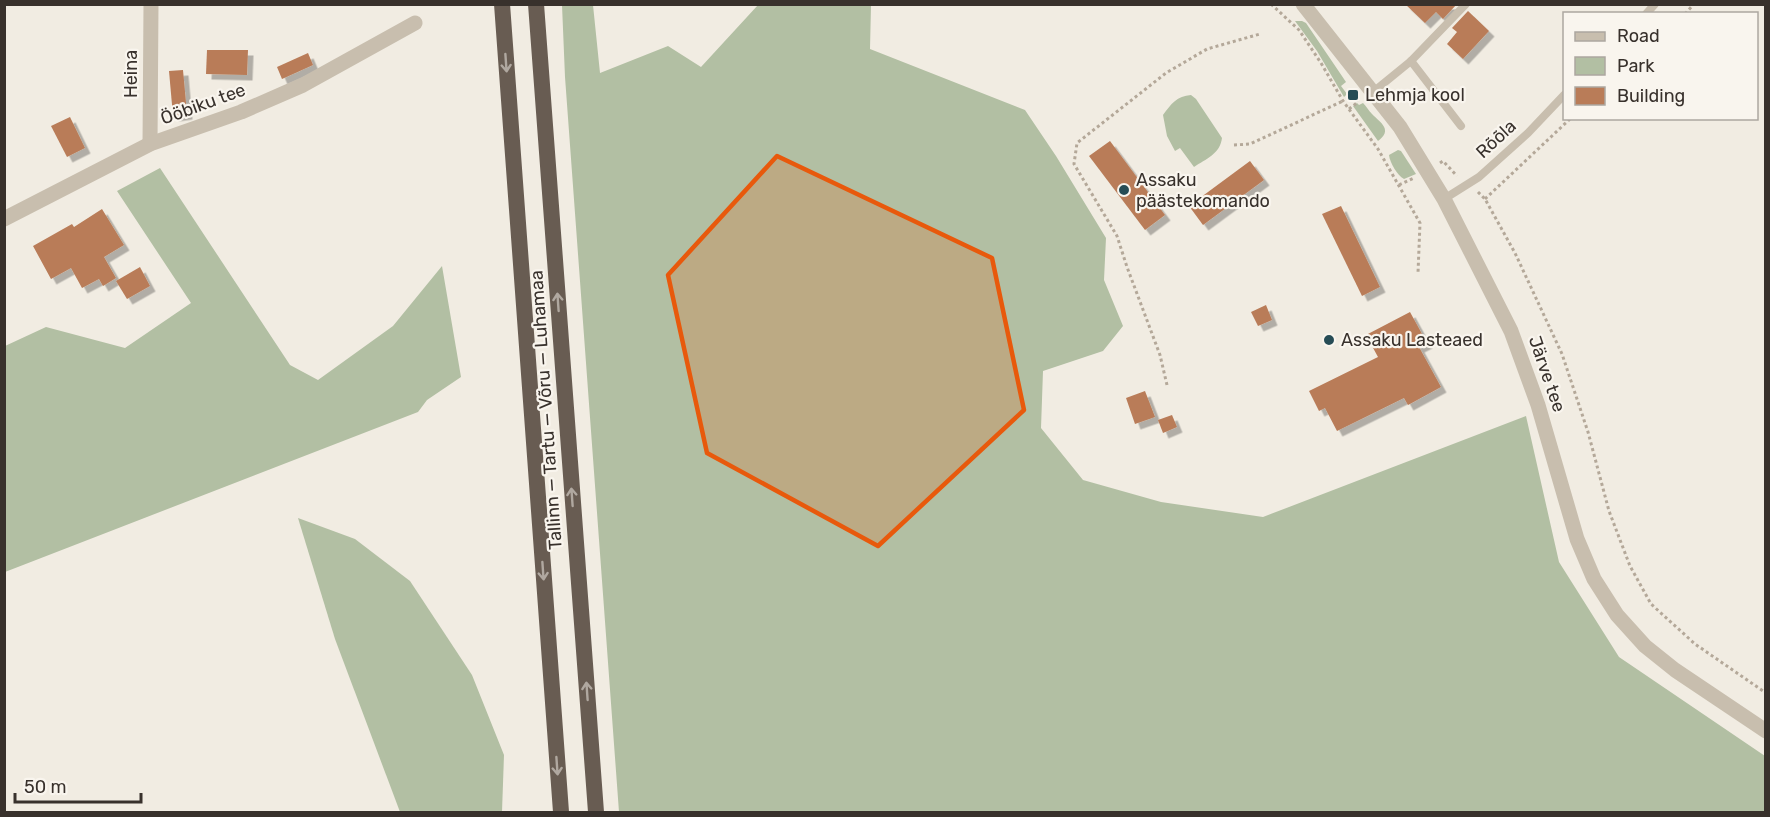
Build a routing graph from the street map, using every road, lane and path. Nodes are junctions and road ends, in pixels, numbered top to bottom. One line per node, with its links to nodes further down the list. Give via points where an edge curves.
1 (151, 4): 17 (street, Heina)
2 (502, 4): 30 (highway, Tallinn — Tartu — Võru — Luhamaa, one-way to 30)
3 (536, 4): 31 (highway, Tallinn — Tartu — Võru — Luhamaa, one-way to 3)
4 (1271, 4): 13 (path, via 1299,30)
5 (1303, 4): 10 (street, Järve tee)
6 (1466, 4): 9 (lane)
7 (415, 23): 17 (street, Ööbiku tee, via 303,85)
8 (1260, 34): 27 (path, via 1207,49 1166,74 1077,143 1074,164 1117,236)
9 (1411, 61): 10 (lane); 16 (lane)
10 (1373, 92): 23 (street, Järve tee, via 1404,133)
11 (1353, 95): 14 (path, via 1358,102)
12 (1563, 96): 22 (lane, Rõõla, via 1528,133)
13 (1343, 101): 14 (path); 18 (path, via 1250,144)
14 (1349, 109): 21 (path)
15 (1569, 120): 24 (path)
16 (1461, 126)
17 (150, 144): 25 (street, Ööbiku tee)
18 (1234, 145)
19 (1436, 165): 22 (path, via 1443,161)
20 (1417, 176): 21 (path)
21 (1399, 185): 26 (path, via 1421,225)
22 (1468, 185): 23 (lane, Rõõla); 24 (path)
23 (1444, 199): 29 (street, Järve tee, via 1511,331 1538,405 1577,539 1594,579 1617,615 1645,646)
24 (1485, 199): 28 (path, via 1562,354 1609,511 1630,566 1651,604 1695,644)
25 (4, 219)
26 (1418, 273)
27 (1167, 385)
28 (1766, 693)
29 (1766, 731)
30 (561, 813)
31 (596, 813)

